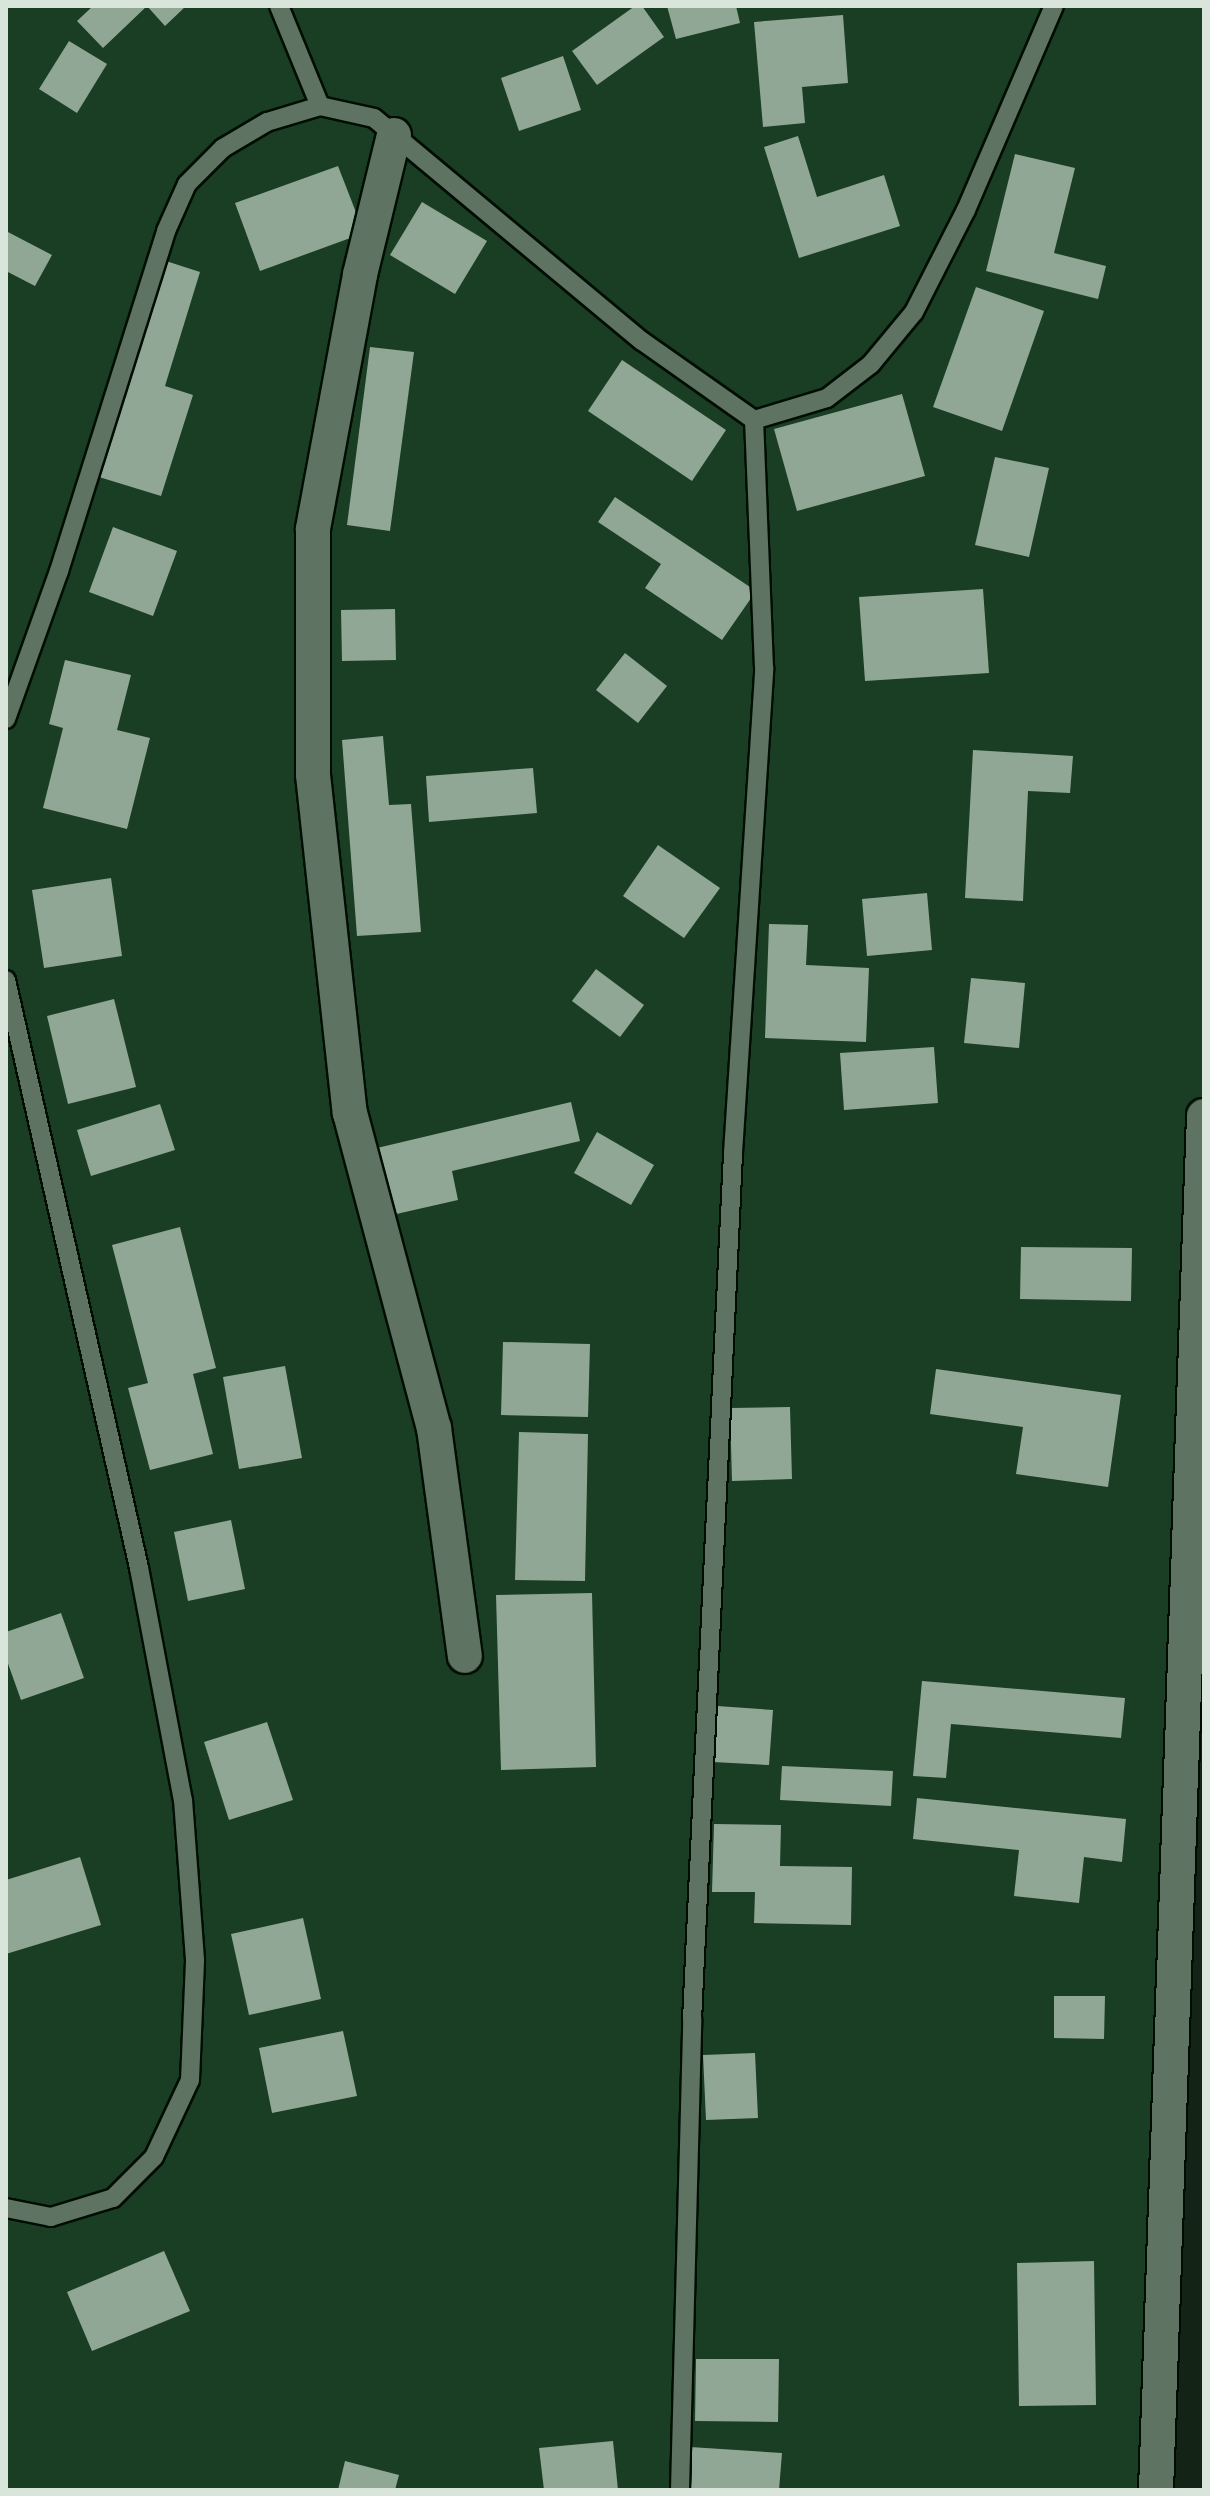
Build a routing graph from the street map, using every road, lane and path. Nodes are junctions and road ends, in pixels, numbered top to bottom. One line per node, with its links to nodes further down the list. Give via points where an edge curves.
1 (279, 6): 3 (lane)
2 (1054, 6): 5 (lane, via 966,210 914,312 871,364 827,398)
3 (320, 106): 4 (lane, via 374,118); 6 (lane, via 267,122 223,148 187,184 166,231 64,557)
4 (394, 135): 5 (lane, via 642,341); 9 (street, via 360,275 313,529 313,775 350,1113 434,1428)
5 (754, 420): 11 (lane, via 764,668 733,1153 692,2020)
6 (6, 719)
7 (6, 980): 10 (lane, via 148,1615 183,1800 195,1961 190,2080 154,2157 113,2198 51,2217)
8 (1204, 1116): 12 (street)
9 (465, 1656)
10 (6, 2208)
11 (680, 2490)
12 (1156, 2490)

